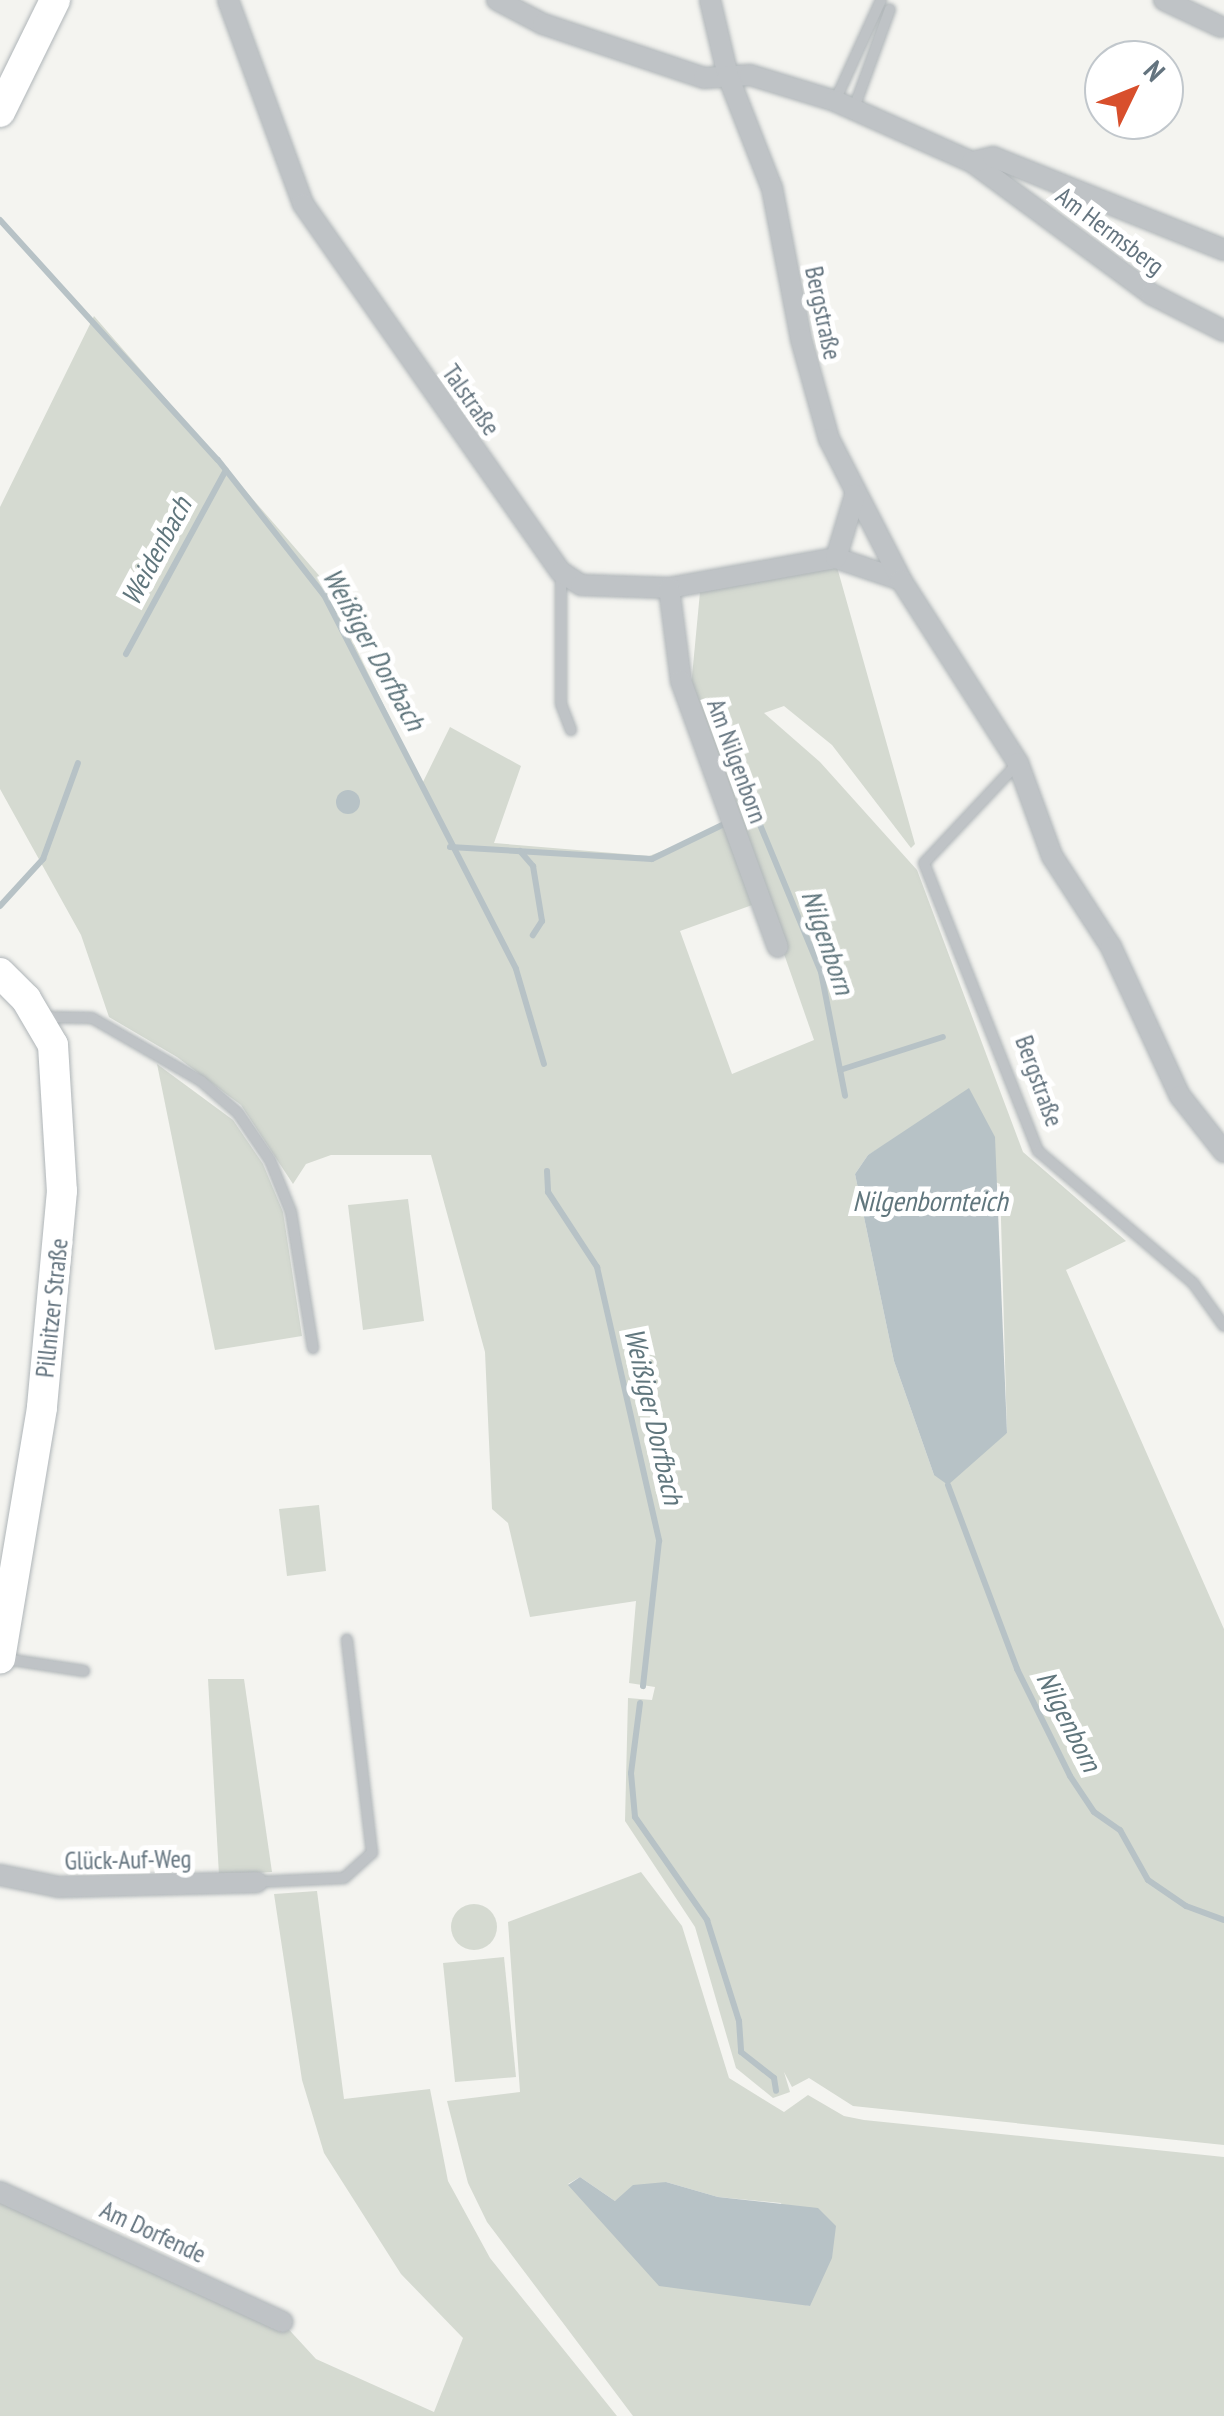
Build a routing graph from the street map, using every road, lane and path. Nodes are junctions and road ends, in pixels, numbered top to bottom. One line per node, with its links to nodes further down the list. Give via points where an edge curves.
1 (54, 0): 11 (street)
2 (228, 0): 17 (street, Talstraße, via 303,204)
3 (497, 0): 9 (street, via 543,24 686,72)
4 (710, 0): 9 (street, Bergstraße)
5 (881, 0): 10 (lane)
6 (1164, 0): 8 (street)
7 (890, 10): 10 (lane)
8 (1221, 27)
9 (728, 76): 10 (street, Am Hermsberg, via 750,75); 15 (street, Bergstraße, via 772,188 801,339 829,439)
10 (844, 105): 12 (street, Am Hermsberg)
11 (0, 112)
12 (972, 162): 13 (street, Am Hermsberg, via 993,157); 14 (street, Am Hermsberg, via 1151,294)
13 (1224, 250)
14 (1224, 331)
15 (855, 495): 16 (street); 18 (street, Bergstraße)
16 (836, 558): 18 (street); 19 (street)
17 (560, 572): 19 (street, via 581,585); 20 (lane, via 562,704)
18 (901, 580): 21 (street, Bergstraße)
19 (669, 588): 22 (street, Am Nilgenborn, via 681,681)
20 (571, 730)
21 (1018, 763): 25 (street, Bergstraße, via 1052,856 1110,947 1180,1096); 26 (lane, Bergstraße, via 924,864 1038,1151 1193,1283)
22 (778, 947)
23 (0, 973): 24 (street, Pillnitzer Straße)
24 (38, 1017): 27 (lane, via 92,1018 188,1072 238,1113 270,1160 291,1212); 29 (street, Pillnitzer Straße, via 56,1068 60,1256)
25 (1224, 1152)
26 (1224, 1326)
27 (313, 1348)
28 (347, 1639): 32 (lane, via 372,1853 344,1878)
29 (0, 1658): 30 (lane)
30 (84, 1670)
31 (0, 1875): 32 (street, Glück-Auf-Weg, via 59,1887)
32 (257, 1882)
33 (0, 2192): 34 (street, Am Dorfende)
34 (282, 2322)

